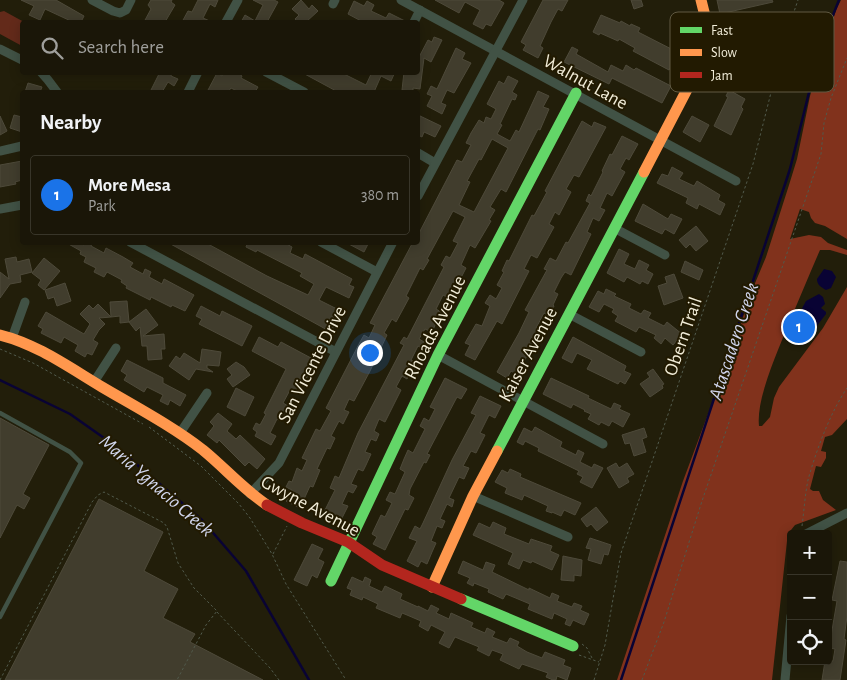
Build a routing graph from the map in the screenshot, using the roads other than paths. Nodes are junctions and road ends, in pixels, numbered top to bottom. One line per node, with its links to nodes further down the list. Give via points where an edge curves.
1 (92, 0): 2 (street, via 120,13 126,10)
2 (131, 0)
3 (238, 0): 7 (street)
4 (401, 0): 6 (street, Walnut Lane)
5 (523, 0): 10 (street)
6 (420, 10): 8 (street); 10 (street, Walnut Lane)
7 (227, 20)
8 (415, 20)
9 (0, 49): 11 (street)
10 (496, 50): 19 (street, Walnut Lane); 24 (street)
11 (20, 59)
12 (44, 75): 16 (street)
13 (196, 75): 17 (street)
14 (270, 75): 15 (street)
15 (287, 88)
16 (56, 90)
17 (189, 90)
18 (687, 92): 20 (street)
19 (576, 94): 20 (street, Walnut Lane); 42 (street, Rhoads Avenue)
20 (661, 140): 25 (street, Walnut Lane); 29 (street, Kaiser Avenue)
21 (20, 146): 22 (street)
22 (0, 151)
23 (420, 154): 24 (street)
24 (435, 162): 26 (street)
25 (736, 181)
26 (420, 192)
27 (20, 204): 28 (street)
28 (0, 209)
29 (614, 228): 33 (street); 36 (street, Kaiser Avenue)
30 (136, 245): 40 (street)
31 (327, 245): 34 (street)
32 (391, 245): 34 (street, San Vicente Drive)
33 (665, 255)
34 (377, 272): 40 (street, San Vicente Drive)
35 (25, 302): 38 (street)
36 (569, 314): 41 (street); 45 (street, Kaiser Avenue)
37 (0, 335): 38 (street, Gwyne Avenue)
38 (12, 338): 43 (street, Gwyne Avenue)
39 (116, 348): 43 (street)
40 (336, 352): 49 (street, San Vicente Drive, via 279,463)
41 (640, 352)
42 (438, 355): 45 (street); 54 (street, Rhoads Avenue)
43 (94, 382): 47 (street, Gwyne Avenue)
44 (208, 393): 47 (street)
45 (522, 401): 48 (street); 50 (street, Kaiser Avenue)
46 (0, 413): 57 (lane, via 70,452 81,463)
47 (180, 433): 49 (street, Gwyne Avenue)
48 (603, 444)
49 (250, 494): 54 (street, Gwyne Avenue, via 291,518)
50 (473, 496): 53 (street); 56 (street, Kaiser Avenue)
51 (847, 513): 52 (street)
52 (804, 530)
53 (568, 537)
54 (348, 542): 55 (street, Rhoads Avenue); 56 (street, Gwyne Avenue, via 382,565)
55 (331, 581)
56 (432, 587): 59 (street, Gwyne Avenue)
57 (0, 617)
58 (791, 620): 60 (street)
59 (572, 646)
60 (785, 680)

